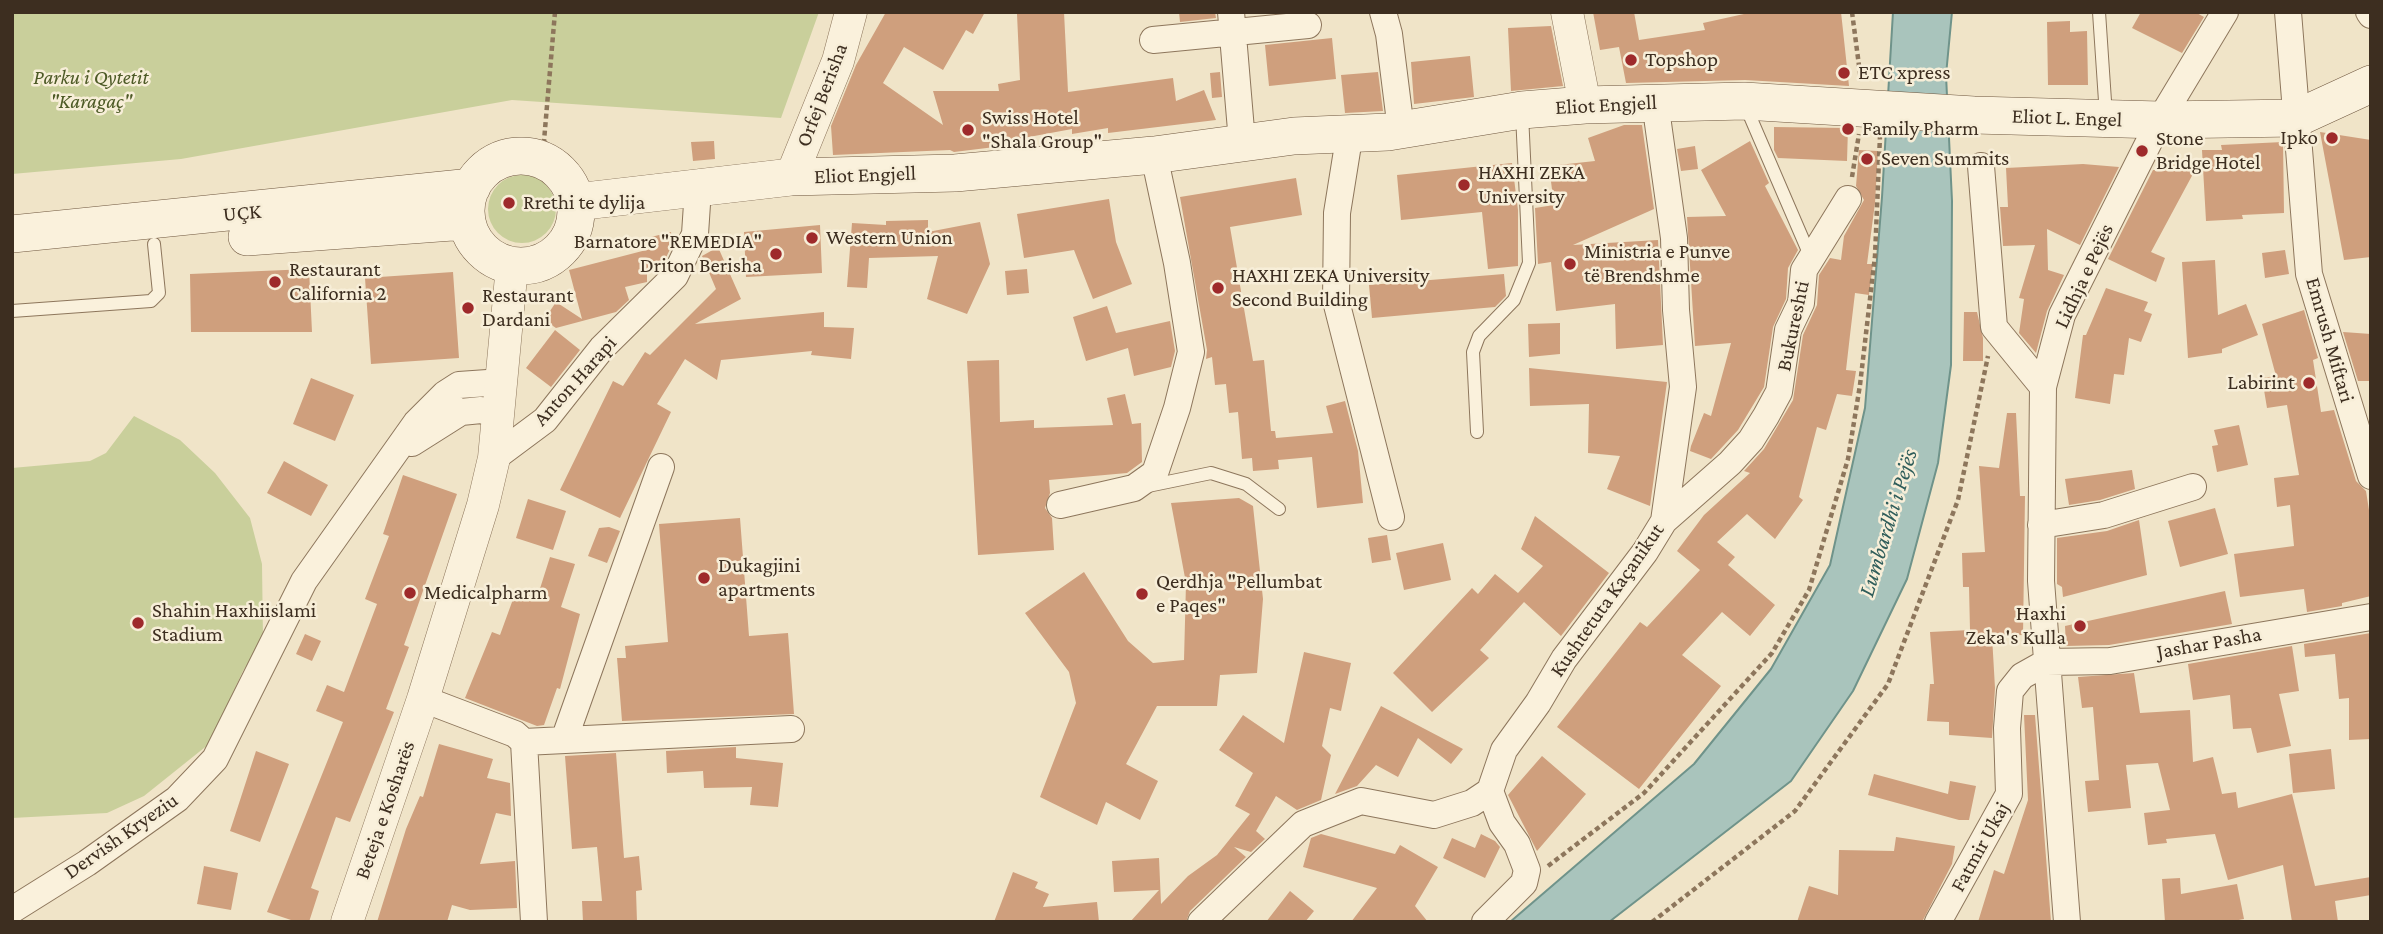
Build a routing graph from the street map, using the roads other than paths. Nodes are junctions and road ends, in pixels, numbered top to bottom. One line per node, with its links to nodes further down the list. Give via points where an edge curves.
1 (851, 12): 24 (street, Orfej Berisha, via 838,61)
2 (1383, 12): 19 (street)
3 (1567, 12): 13 (street)
4 (2099, 12): 17 (lane)
5 (2225, 12): 18 (street, Lidhja e Pejës)
6 (2288, 12): 16 (street, Emrush Miftari)
7 (1233, 22): 8 (street); 9 (street); 21 (street)
8 (1308, 25)
9 (1153, 40)
10 (2371, 84): 16 (main road, Eliot L. Engel)
11 (1744, 101): 12 (main road, Eliot Engjell); 14 (main road, Eliot Engjell); 32 (lane, Bukureshti)
12 (1655, 102): 13 (main road, Eliot Engjell); 48 (street, Kushtetuta Kaçanikut, via 1674,238 1683,387)
13 (1585, 105): 15 (main road, Eliot Engjell)
14 (1874, 109): 17 (main road, Eliot L. Engel)
15 (1522, 110): 19 (main road, Eliot Engjell); 38 (lane, via 1529,263 1514,300 1479,336 1474,352)
16 (2297, 118): 18 (main road, Eliot L. Engel); 42 (street, Emrush Miftari, via 2309,274)
17 (2106, 119): 18 (main road, Eliot L. Engel)
18 (2160, 120): 36 (street, Lidhja e Pejës, via 2062,315)
19 (1401, 130): 20 (main road, Eliot Engjell)
20 (1350, 131): 21 (main road, Eliot Engjell); 47 (street, via 1337,213 1336,301)
21 (1242, 142): 22 (main road, Eliot Engjell)
22 (1154, 155): 24 (main road, Eliot Engjell, via 955,173); 44 (street, via 1191,352 1155,474)
23 (1981, 166): 36 (street, via 1994,327)
24 (791, 177): 25 (main road, Eliot Engjell)
25 (698, 189): 27 (main road, Eliot Engjell); 39 (street, Anton Harapi, via 695,234 675,276 602,348 545,420)
26 (1848, 199): 32 (street)
27 (576, 202): 28 (main road, via 560,171 527,155 491,164); 33 (main road, via 571,236 561,250 546,261)
28 (469, 204): 29 (main road, UÇK); 30 (main road, UÇK); 33 (main road, via 480,248 494,260)
29 (12, 234)
30 (154, 244): 31 (main road, UÇK); 34 (lane, via 159,293 152,301)
31 (12, 257)
32 (1811, 258): 48 (street, Bukureshti, via 1804,270 1801,303 1788,330 1785,365 1773,404 1751,440)
33 (512, 266): 35 (street)
34 (12, 311)
35 (502, 382): 37 (street); 40 (street, Dervish Kryeziu, via 459,385 445,394)
36 (2043, 387): 49 (street, Lidhja e Pejës, via 2047,443)
37 (498, 415): 39 (street); 40 (street, Dervish Kryeziu, via 481,410 461,412)
38 (1478, 432)
39 (494, 458): 52 (street, via 470,554)
40 (388, 461): 57 (street, Dervish Kryeziu, via 304,581 215,759 177,799)
41 (661, 467): 54 (street)
42 (2370, 471)
43 (2193, 487): 49 (street, via 2104,515)
44 (1134, 488): 45 (street); 46 (lane, via 1211,473 1246,484)
45 (1059, 505)
46 (1279, 509)
47 (1391, 517)
48 (1664, 521): 56 (street, Kushtetuta Kaçanikut, via 1504,750)
49 (2041, 525): 51 (street, Lidhja e Pejës)
50 (2371, 617): 51 (street, Jashar Pasha, via 2110,661)
51 (2047, 662): 62 (street, Fatmir Ukaj, via 2022,676 2010,691 2009,794); 63 (street, Lidhja e Pejës)
52 (423, 699): 55 (street); 58 (street, Beteja e Kosharës)
53 (791, 729): 54 (street)
54 (564, 740): 55 (street)
55 (524, 741): 59 (street)
56 (1490, 791): 60 (street, via 1472,803 1434,815 1361,801 1303,824); 61 (street, via 1527,870 1524,883)
57 (12, 910)
58 (347, 922)
59 (534, 922)
60 (1201, 922)
61 (1485, 922)
62 (1938, 922)
63 (2067, 922)

